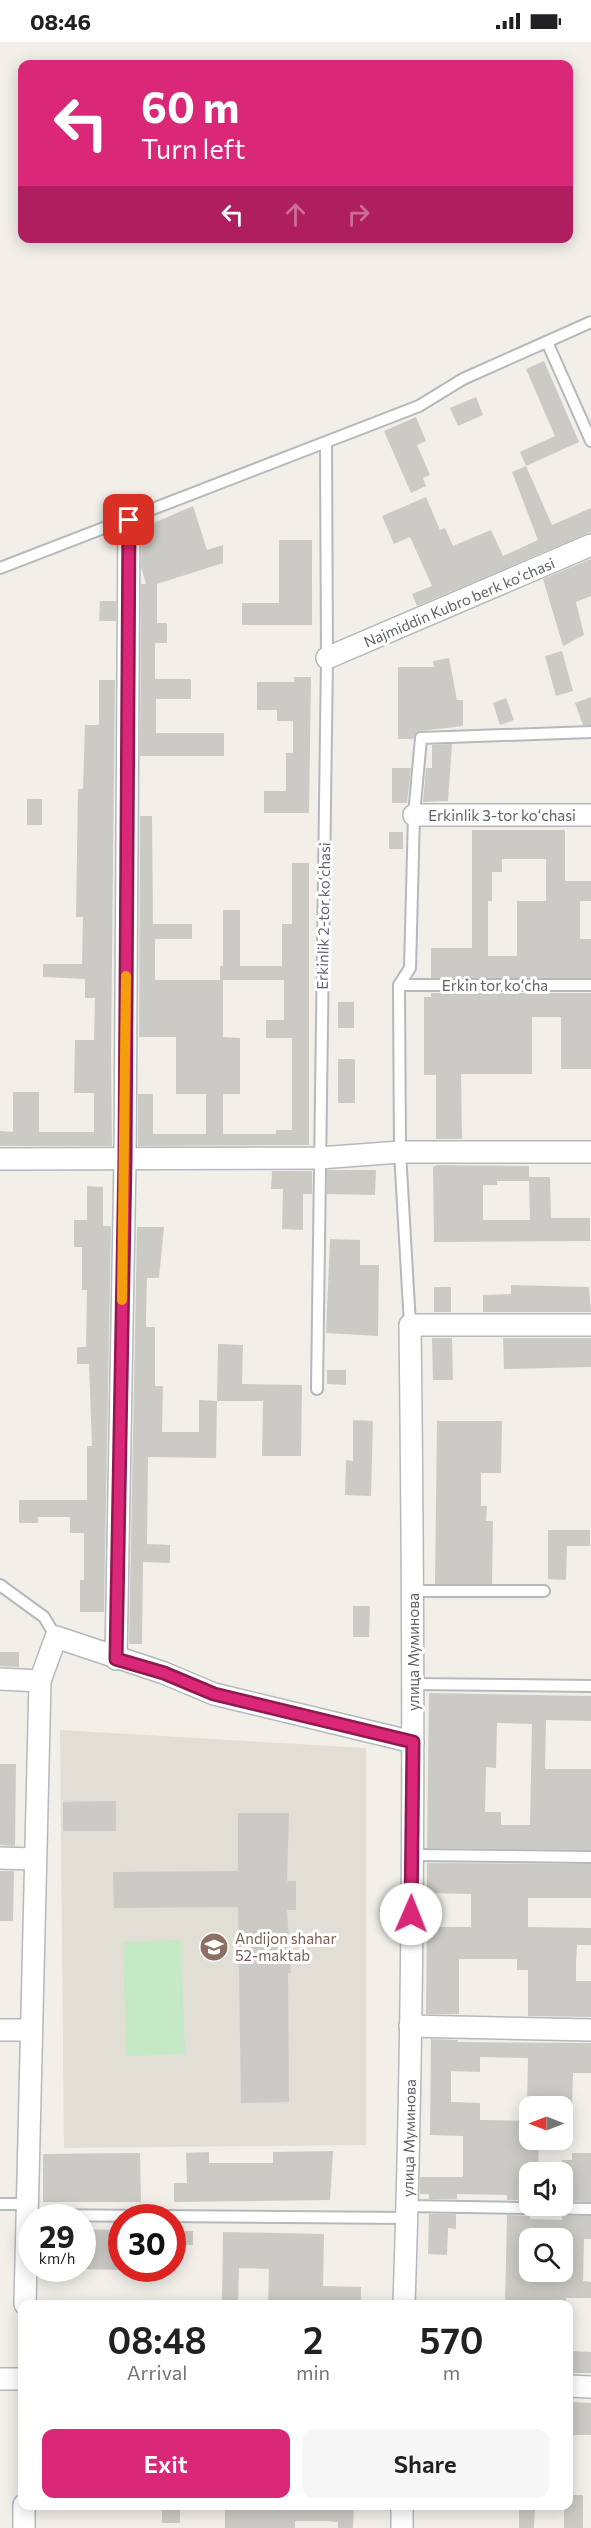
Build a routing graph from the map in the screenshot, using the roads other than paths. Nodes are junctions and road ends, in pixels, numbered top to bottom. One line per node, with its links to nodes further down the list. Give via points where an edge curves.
1 (591, 322): 2 (lane)
2 (547, 342): 3 (lane); 4 (lane, via 463,379 419,406)
3 (591, 441)
4 (326, 443): 5 (lane); 8 (lane, Erkinlik 2-tor koʻchasi)
5 (129, 520): 7 (lane); 17 (street)
6 (591, 545): 8 (street, Najmiddin Kubro berk koʻchasi)
7 (0, 567)
8 (327, 657): 16 (lane, Erkinlik 2-tor koʻchasi)
9 (591, 732): 10 (lane, via 421,738)
10 (414, 815): 11 (street, Erkinlik 3-tor koʻchasi); 12 (lane, via 411,968)
11 (591, 815)
12 (399, 985): 13 (lane, Erkin tor koʻcha); 14 (lane)
13 (591, 985)
14 (400, 1152): 15 (street); 16 (street); 19 (lane)
15 (591, 1152)
16 (319, 1158): 17 (street); 21 (lane, Erkinlik 2-tor koʻchasi)
17 (125, 1159): 18 (street); 26 (street)
18 (0, 1160)
19 (411, 1325): 20 (street); 23 (street, улица Муминова)
20 (591, 1325)
21 (317, 1389)
22 (0, 1585): 25 (lane, via 44,1617)
23 (414, 1591): 24 (lane); 29 (street, улица Муминова)
24 (543, 1591)
25 (56, 1637): 26 (street); 28 (street)
26 (116, 1659): 31 (street, via 214,1694)
27 (0, 1679): 28 (street)
28 (40, 1681): 35 (street)
29 (413, 1684): 30 (lane); 31 (street, улица Муминова)
30 (591, 1686)
31 (413, 1742): 32 (street, улица Муминова)
32 (412, 1855): 33 (lane); 36 (street, улица Муминова)
33 (591, 1857)
34 (0, 1858): 35 (street)
35 (35, 1859): 38 (street)
36 (411, 2026): 39 (street); 45 (street, улица Муминова)
37 (0, 2030): 38 (street)
38 (32, 2030): 41 (street)
39 (591, 2030)
40 (0, 2204): 42 (lane)
41 (27, 2204)
42 (18, 2207)
43 (591, 2209): 45 (lane)
44 (96, 2210): 45 (lane)
45 (407, 2212): 48 (street, улица Муминова)
46 (25, 2282): 47 (street)
47 (25, 2300)
48 (404, 2300)
49 (0, 2379): 50 (street)
50 (18, 2379)
51 (573, 2386): 52 (street)
52 (591, 2387)
53 (24, 2510): 55 (street)
54 (402, 2510): 56 (street)
55 (24, 2528)
56 (402, 2528)

